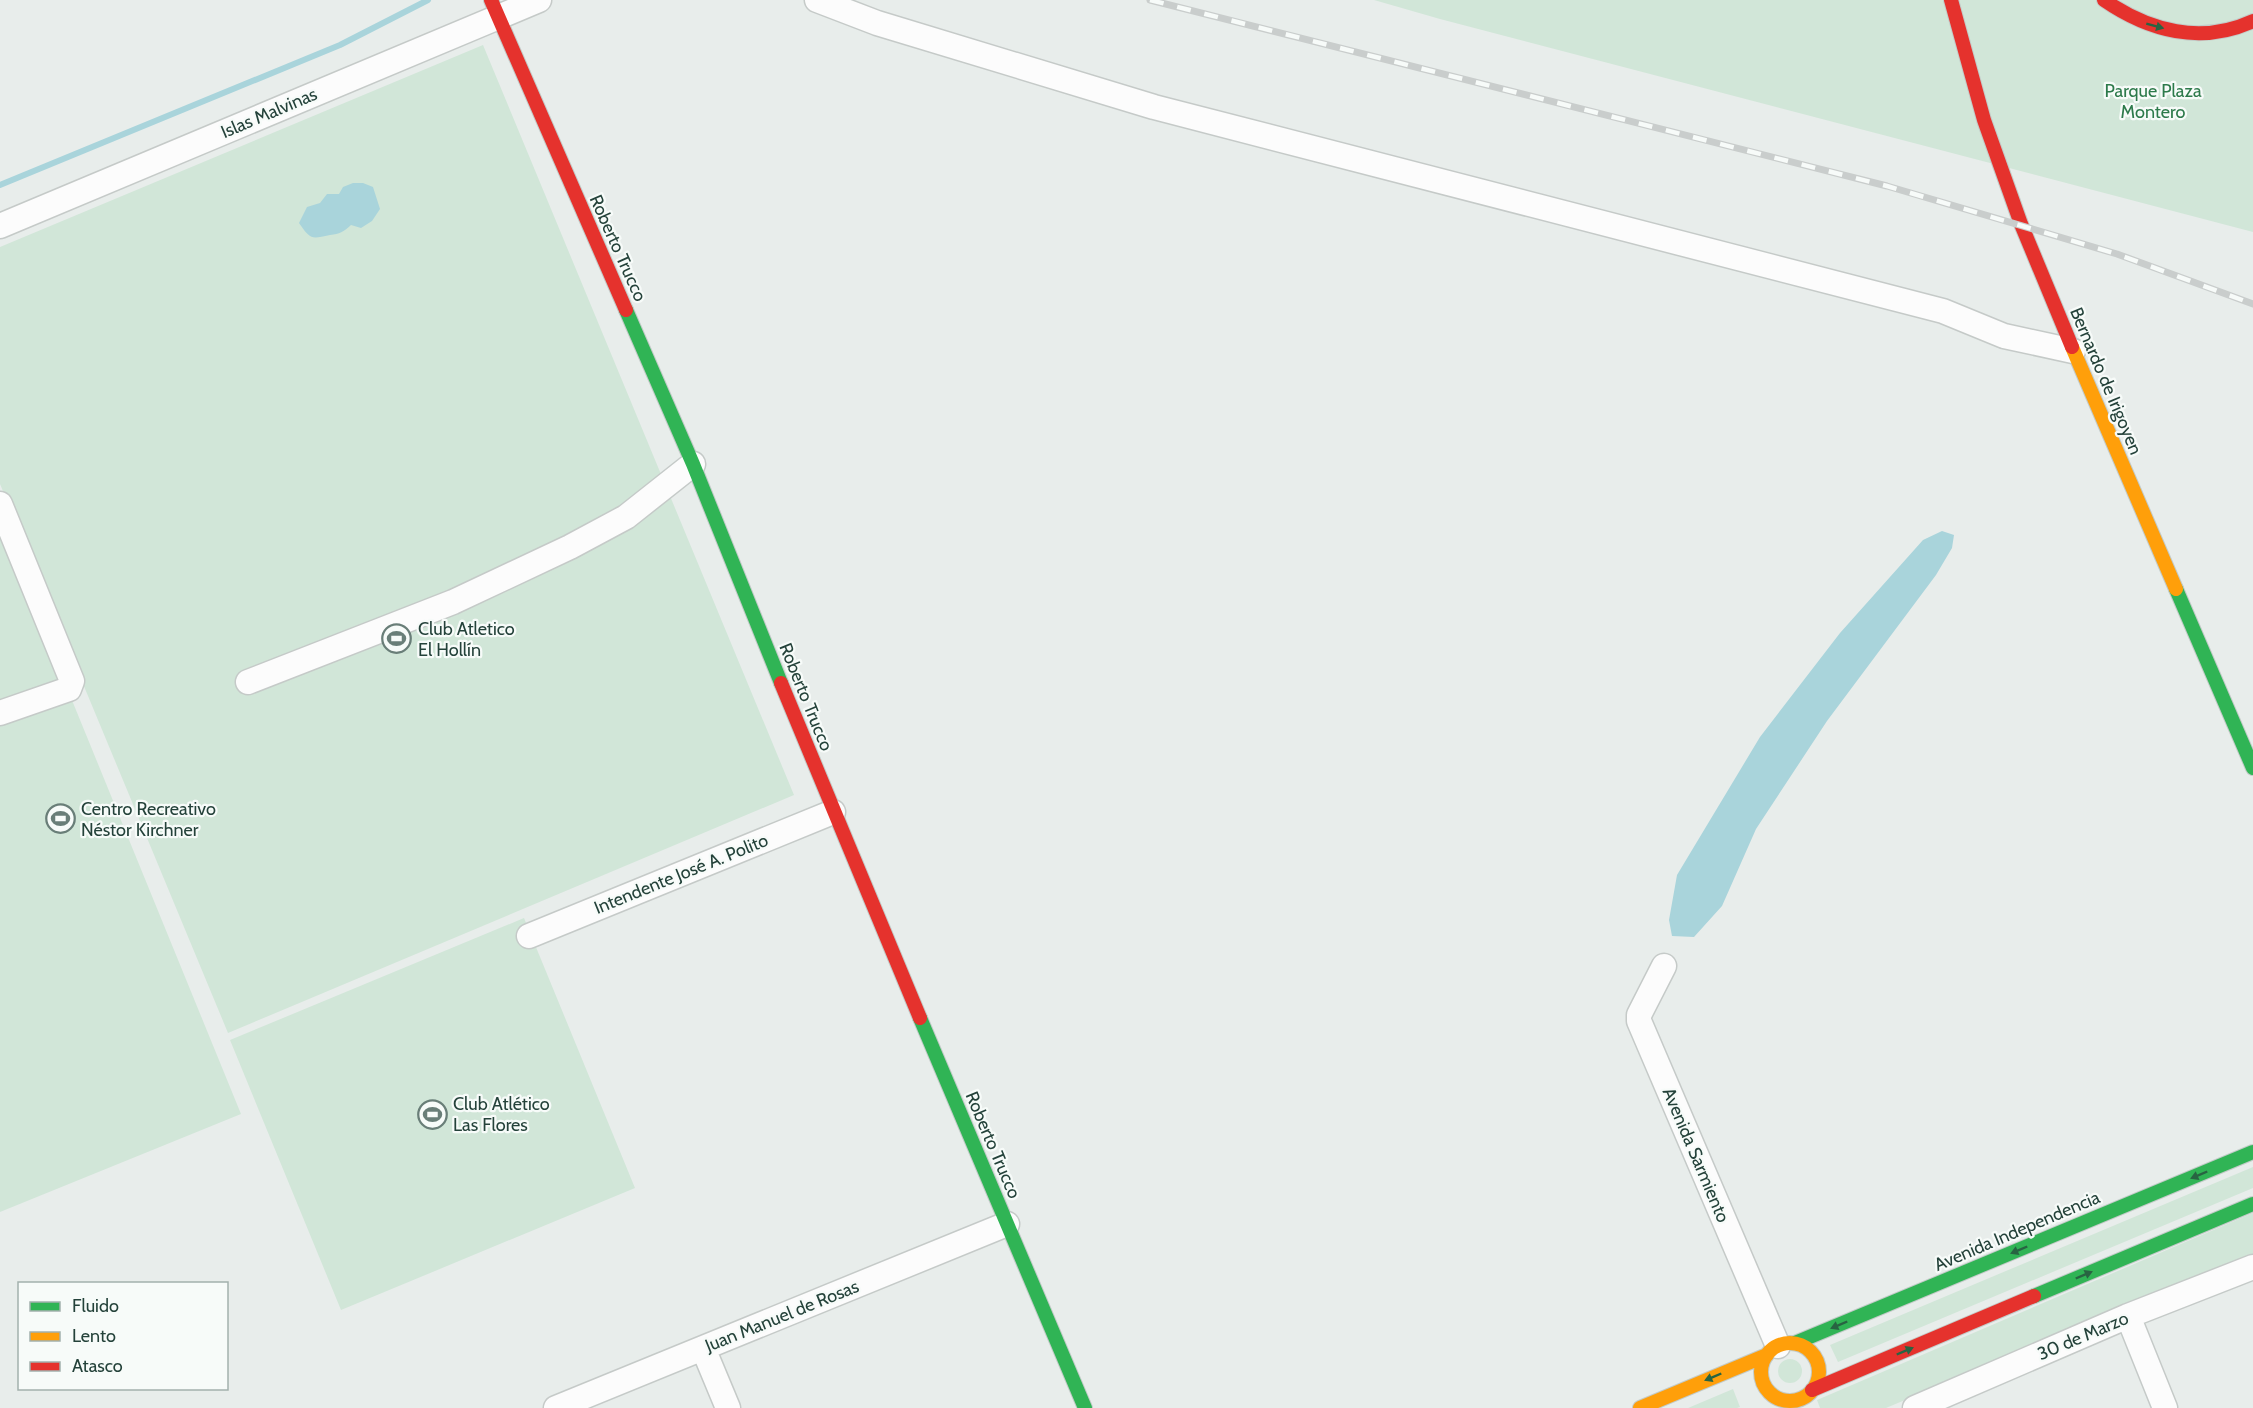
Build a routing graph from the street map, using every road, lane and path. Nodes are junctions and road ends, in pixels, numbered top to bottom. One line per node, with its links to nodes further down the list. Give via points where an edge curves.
1 (539, 0): 5 (street, Islas Malvinas)
2 (817, 0): 8 (street, via 877,23 1154,107 1943,311 2004,336)
3 (1951, 0): 8 (main road, Bernardo de Irigoyen, via 1987,130)
4 (2103, 0): 6 (main road, one-way to 6, via 2142,22 2176,32 2204,34)
5 (494, 8): 7 (street, Islas Malvinas); 9 (main road, Roberto Trucco)
6 (2253, 21)
7 (0, 226)
8 (2073, 351): 13 (main road, Bernardo de Irigoyen)
9 (693, 464): 11 (street, via 626,517 570,547 453,602); 14 (main road, Roberto Trucco)
10 (0, 504): 12 (street, via 72,681 69,689)
11 (248, 682)
12 (0, 713)
13 (2253, 768)
14 (833, 812): 15 (street, Intendente José A. Polito); 19 (main road, Roberto Trucco)
15 (529, 936)
16 (1664, 966): 23 (street, Avenida Sarmiento, via 1639,1021)
17 (2253, 1152): 23 (main road, Avenida Independencia, one-way to 23)
18 (2253, 1204): 24 (main road, one-way to 18)
19 (1007, 1224): 22 (street, Juan Manuel de Rosas); 27 (main road, Roberto Trucco)
20 (2253, 1268): 21 (street, 30 de Marzo)
21 (2128, 1316): 30 (street, 30 de Marzo); 31 (street)
22 (703, 1348): 25 (street, Juan Manuel de Rosas); 26 (street)
23 (1780, 1348): 24 (main road, via 1761,1370 1765,1386 1778,1398); 24 (main road, via 1811,1352 1818,1365 1817,1382); 28 (main road, Avenida Independencia, one-way to 28)
24 (1801, 1399): 29 (main road)
25 (556, 1408)
26 (728, 1408)
27 (1084, 1408)
28 (1640, 1408)
29 (1770, 1408)
30 (1915, 1408)
31 (2165, 1408)

